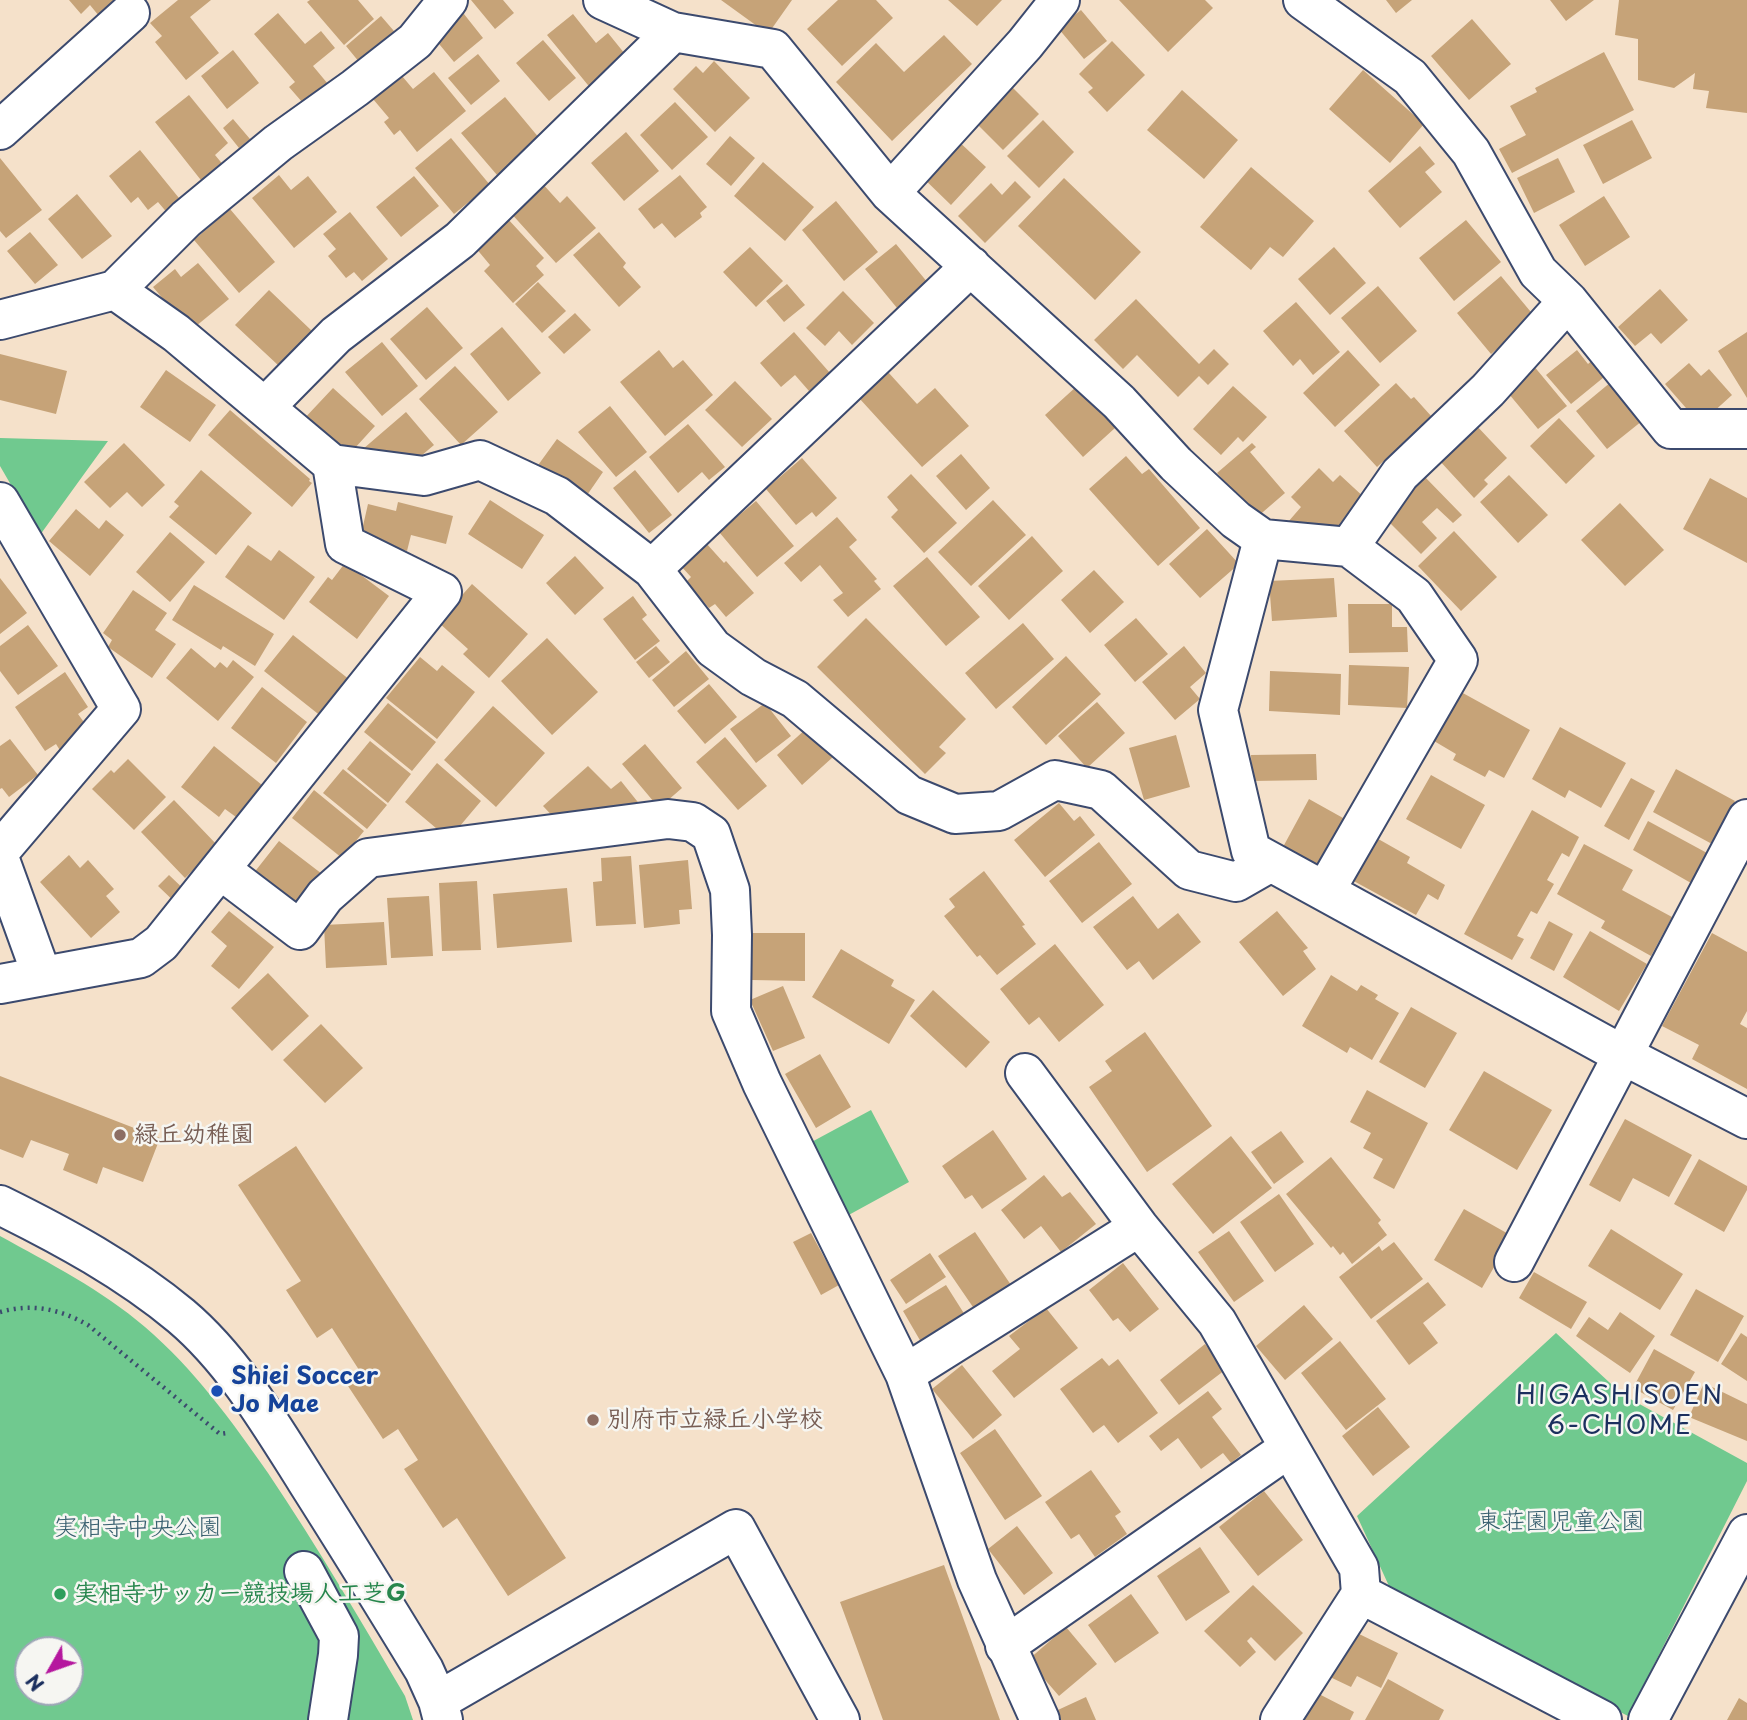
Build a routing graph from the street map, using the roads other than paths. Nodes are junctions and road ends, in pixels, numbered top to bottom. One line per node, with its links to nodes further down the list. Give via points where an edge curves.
1 (448, 0): 10 (street, via 415,41 278,143 186,219)
2 (603, 0): 6 (street)
3 (1060, 0): 8 (street)
4 (1303, 0): 11 (street, via 1410,77 1471,152 1538,272)
5 (130, 13): 7 (street)
6 (673, 32): 8 (street, via 773,50); 13 (street, via 460,240 337,335)
7 (0, 130)
8 (890, 192): 9 (street)
9 (971, 266): 17 (street, via 1119,402 1236,520); 19 (street)
10 (115, 290): 12 (street); 13 (street, via 176,333)
11 (1568, 301): 14 (street, via 1671,429); 18 (street, via 1488,390 1400,474)
12 (0, 320)
13 (265, 407): 15 (street)
14 (1747, 429)
15 (332, 464): 19 (street, via 424,476 480,460 557,496); 24 (street, via 345,544 442,592)
16 (0, 502): 21 (street, via 121,709)
17 (1263, 538): 18 (street); 23 (street, via 1218,710 1251,851)
18 (1349, 547): 25 (street, via 1414,596 1458,660)
19 (652, 569): 23 (street, via 713,648 753,677 795,699 908,795 955,814 999,811 1055,780 1101,790 1189,870 1236,882)
20 (1747, 819): 28 (street)
21 (0, 852)
22 (0, 860): 26 (street)
23 (1272, 862): 25 (street)
24 (221, 870): 26 (street, via 161,943 141,958); 34 (street, via 300,930 325,896 368,858 668,819 693,822 711,834 730,890 731,1011)
25 (1325, 891): 28 (street)
26 (42, 976): 27 (street)
27 (0, 984)
28 (1623, 1055): 30 (street); 33 (street)
29 (1025, 1073): 32 (street)
30 (1747, 1119)
31 (0, 1205): 40 (street, via 130,1277 182,1317 225,1362 350,1550 424,1670)
32 (1139, 1227): 34 (street); 35 (street, via 1217,1322)
33 (1514, 1262)
34 (905, 1374): 39 (street, via 977,1580)
35 (1289, 1448): 38 (street, via 1359,1568); 39 (street)
36 (1747, 1534): 46 (street)
37 (304, 1571): 41 (street, via 339,1636)
38 (1361, 1594): 44 (street); 45 (street)
39 (1005, 1646): 43 (street)
40 (441, 1711): 42 (street, via 736,1529)
41 (328, 1720)
42 (840, 1720)
43 (1040, 1720)
44 (1280, 1720)
45 (1602, 1720)
46 (1648, 1720)

